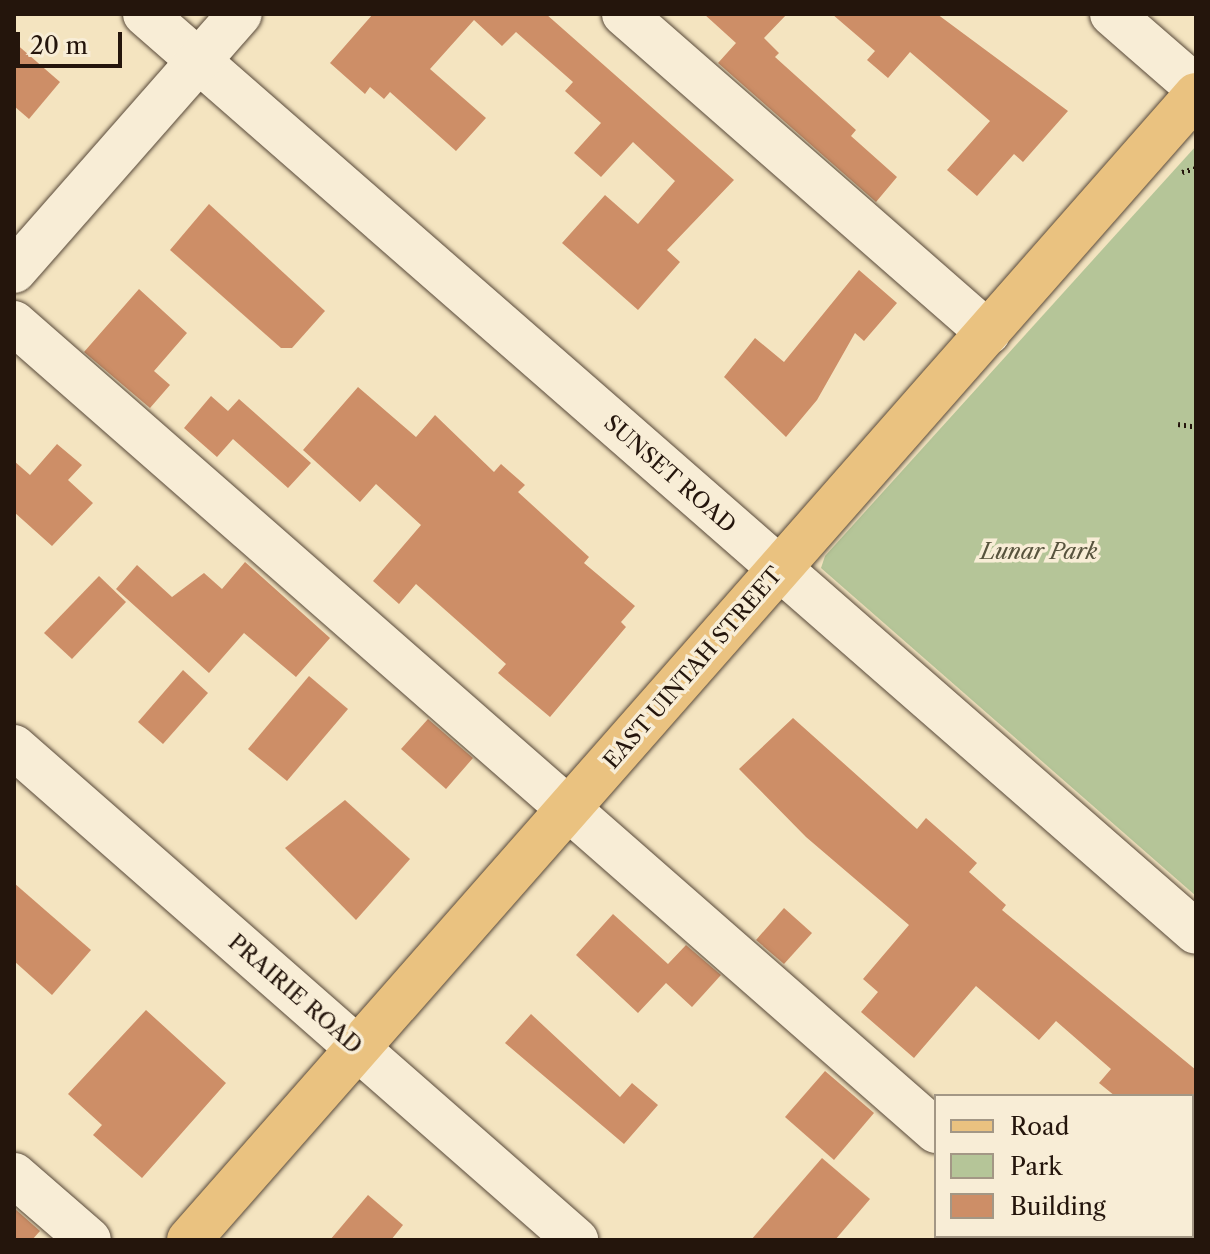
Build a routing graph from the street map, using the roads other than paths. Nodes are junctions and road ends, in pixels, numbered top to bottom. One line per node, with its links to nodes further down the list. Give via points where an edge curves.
1 (145, 14): 5 (street, SUNSET ROAD)
2 (240, 14): 5 (street)
3 (624, 14): 10 (street)
4 (1112, 14): 6 (street)
5 (199, 62): 8 (street); 11 (street, SUNSET ROAD)
6 (1196, 87)
7 (1196, 95): 10 (main road, EAST UINTAH STREET)
8 (14, 271)
9 (14, 323): 13 (street)
10 (988, 333): 11 (main road, EAST UINTAH STREET)
11 (780, 570): 13 (main road, EAST UINTAH STREET); 14 (street, SUNSET ROAD)
12 (14, 747): 15 (street, PRAIRIE ROAD)
13 (569, 809): 15 (main road, EAST UINTAH STREET); 16 (street)
14 (1196, 932)
15 (357, 1048): 19 (main road, EAST UINTAH STREET); 20 (street, PRAIRIE ROAD)
16 (934, 1129)
17 (14, 1175): 18 (street)
18 (89, 1240)
19 (189, 1240)
20 (576, 1240)

